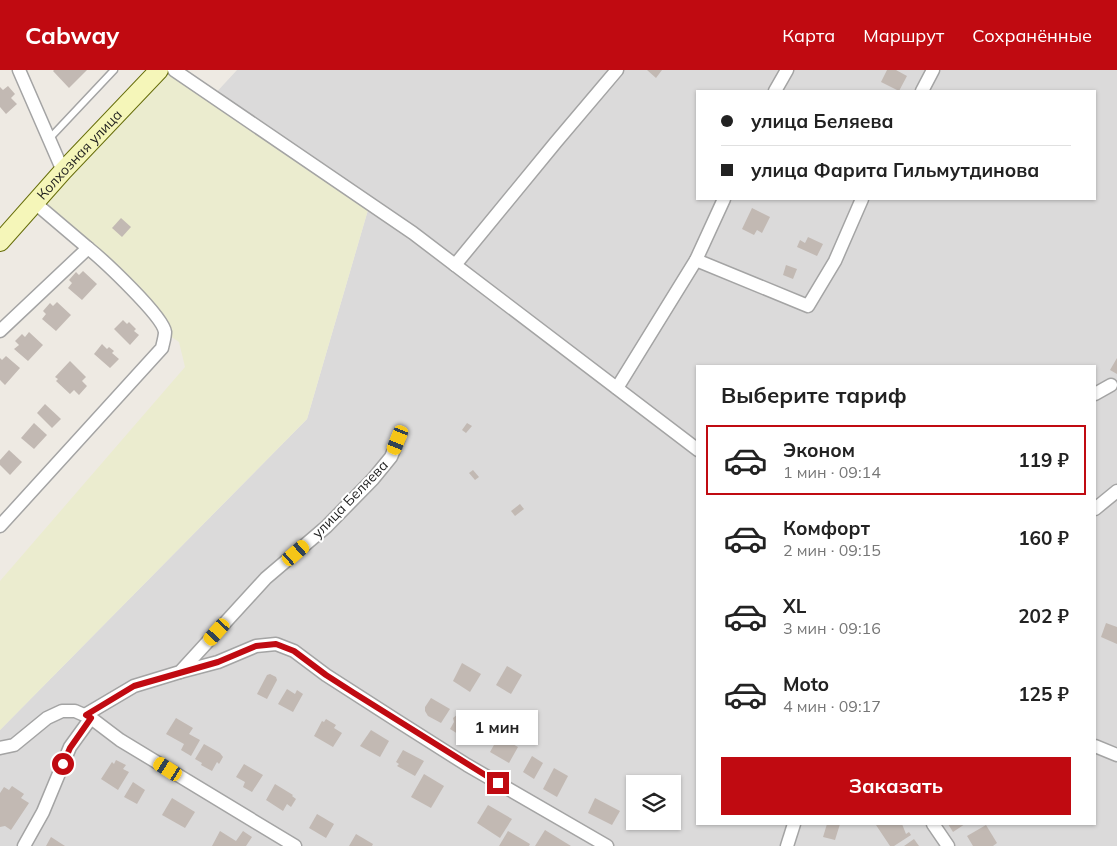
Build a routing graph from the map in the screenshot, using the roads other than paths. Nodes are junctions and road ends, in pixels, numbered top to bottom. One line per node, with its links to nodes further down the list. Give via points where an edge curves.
1 (19, 70): 10 (street)
2 (114, 70): 10 (lane)
3 (159, 70): 11 (main road, Колхозная улица)
4 (174, 70): 18 (street, via 386,214)
5 (617, 70): 18 (street)
6 (787, 70): 8 (street)
7 (934, 70): 9 (street)
8 (776, 90)
9 (923, 90)
10 (49, 139): 11 (street)
11 (63, 171): 14 (main road, Колхозная улица)
12 (724, 200): 17 (street)
13 (862, 200): 17 (street, via 835,261 808,306)
14 (35, 203): 15 (main road, Колхозная улица); 16 (street)
15 (0, 242)
16 (88, 248): 19 (street); 27 (street, via 158,318 165,332 162,348)
17 (696, 260): 21 (street)
18 (455, 265): 21 (street)
19 (0, 331)
20 (1111, 385): 22 (street)
21 (617, 388): 24 (street)
22 (1096, 393)
23 (398, 440): 28 (street, улица Беляева, via 391,457 373,479 326,527 266,578)
24 (696, 448)
25 (1117, 491): 26 (street)
26 (1096, 508)
27 (0, 526)
28 (180, 672): 29 (street, via 134,686); 38 (street, via 218,662 256,646 276,644 294,651 419,735)
29 (88, 716): 31 (street, via 62,711 47,718 14,745); 36 (street); 37 (street, via 120,740)
30 (1096, 746): 32 (street)
31 (0, 748)
32 (1117, 755)
33 (794, 825): 35 (street)
34 (933, 825): 39 (street)
35 (790, 843)
36 (24, 846)
37 (295, 846)
38 (606, 846)
39 (948, 846)

